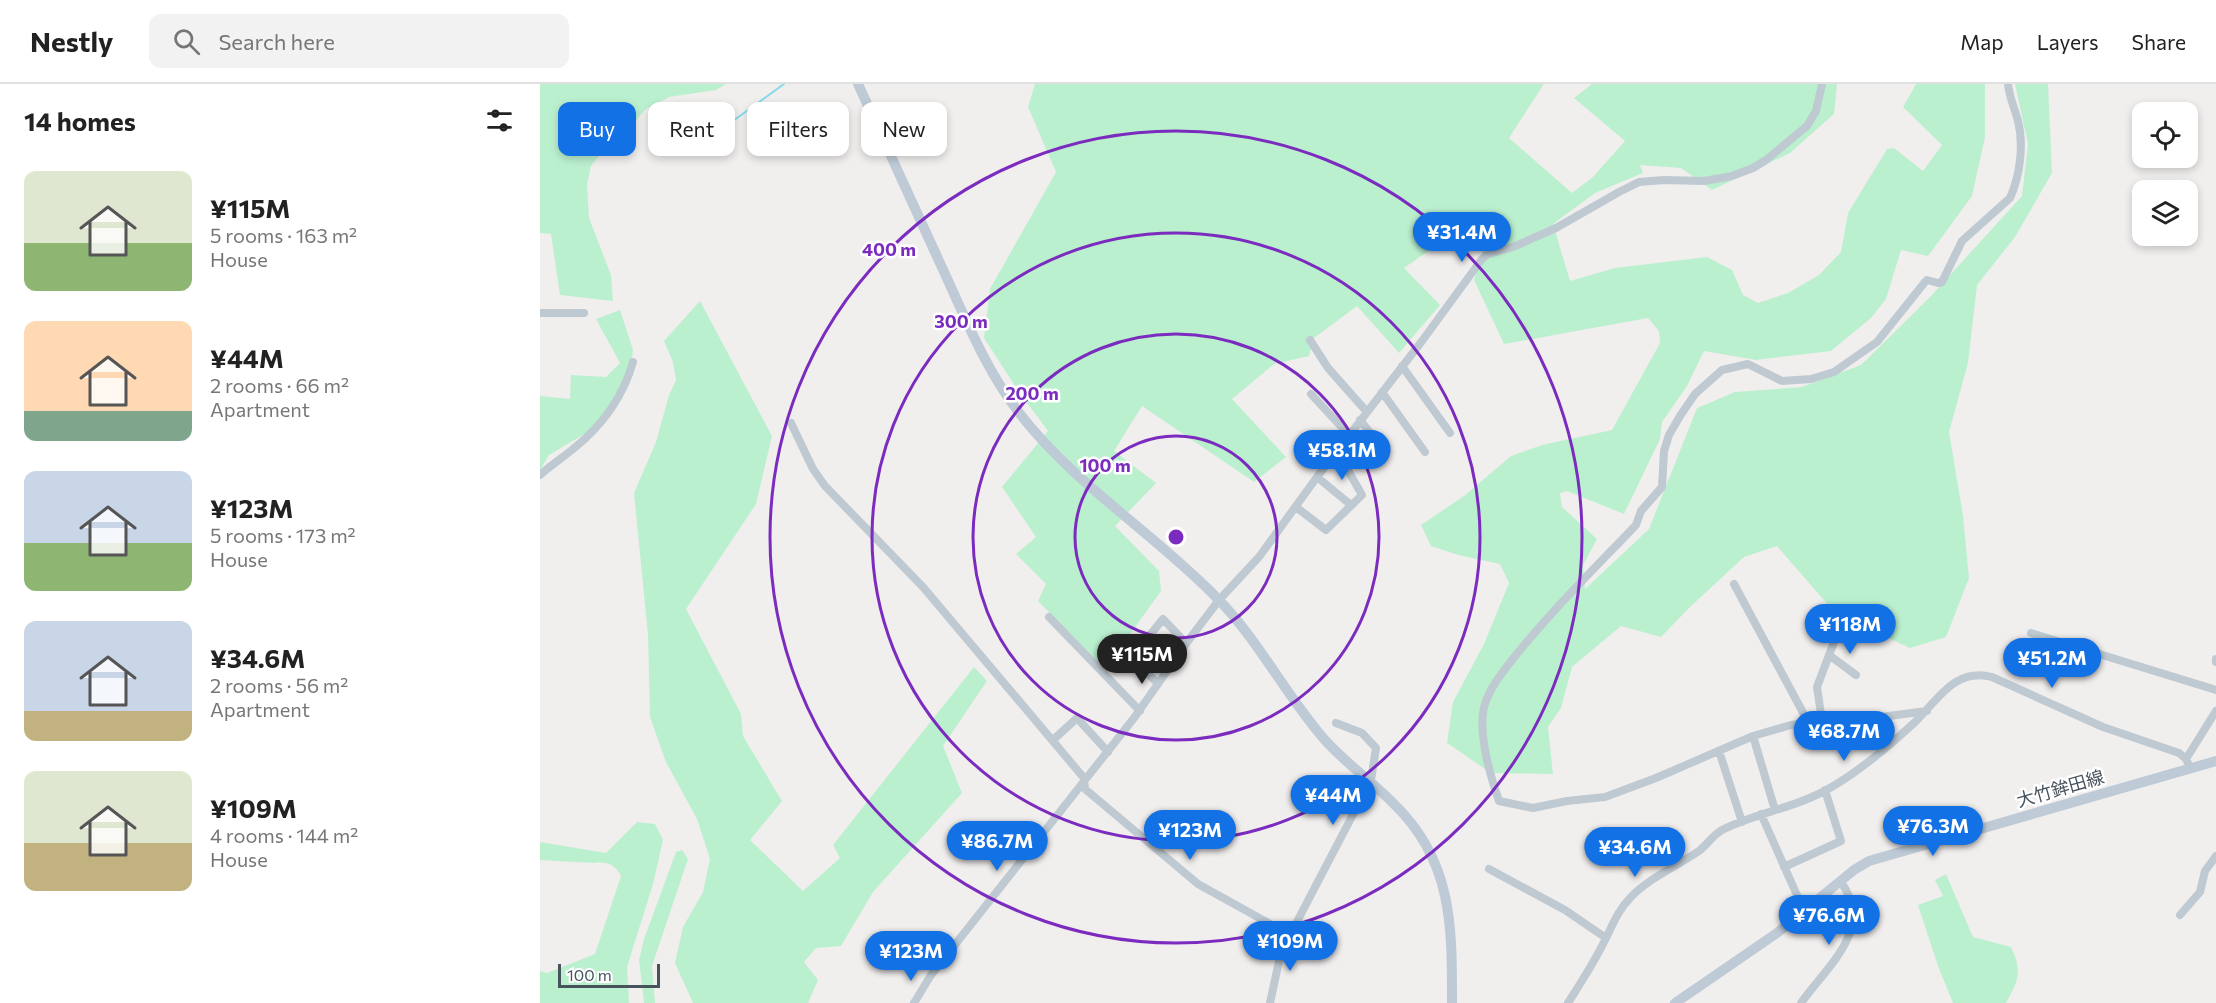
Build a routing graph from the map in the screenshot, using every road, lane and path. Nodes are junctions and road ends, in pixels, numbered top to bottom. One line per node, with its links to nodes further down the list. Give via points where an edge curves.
1 (858, 84): 24 (street, via 970,329 1019,413 1055,454)
2 (1822, 84): 8 (street, via 1820,100 1807,126 1753,168 1704,181 1640,182 1556,228 1488,254)
3 (2008, 84): 41 (street, via 2019,123 2018,173 2013,190 2010,198 1962,241 1942,282 1925,282 1877,342 1834,372 1782,381 1748,364 1722,370 1695,394 1669,435 1662,487 1641,511 1636,525 1526,642 1494,683 1482,719 1499,801 1533,808 1605,797)
4 (540, 313): 5 (street)
5 (584, 313)
6 (1310, 340): 11 (street, via 1328,368)
7 (633, 362): 19 (street, via 628,380 608,414)
8 (1402, 366): 9 (street); 14 (street)
9 (1382, 392): 11 (street); 18 (street)
10 (1311, 394): 15 (street)
11 (1367, 412): 12 (street)
12 (1360, 420): 15 (street); 16 (street)
13 (791, 423): 40 (street, via 825,486 923,587)
14 (1450, 433)
15 (1349, 435): 17 (street)
16 (1382, 448)
17 (1337, 451): 20 (street); 21 (street, via 1362,495)
18 (1425, 452)
19 (540, 475)
20 (1317, 477): 21 (street); 22 (street)
21 (1351, 505): 22 (street, via 1326,530)
22 (1296, 507): 24 (street, via 1259,557)
23 (1734, 584): 37 (street)
24 (1219, 600): 28 (street); 45 (street, via 1251,636 1325,741)
25 (1049, 617): 33 (street)
26 (1840, 626): 29 (street)
27 (2031, 633): 32 (street)
28 (1186, 643): 31 (street); 31 (street, via 1163,619 1132,657)
29 (1829, 655): 30 (street); 36 (street, via 1817,687)
30 (1856, 675)
31 (1158, 684): 33 (street)
32 (2216, 690)
33 (1140, 711): 42 (street)
34 (1927, 711): 36 (street, via 1858,720); 44 (street, via 1958,680 1982,674 2103,726 2179,753); 47 (street, via 1882,752)
35 (2216, 711): 44 (street)
36 (1822, 720): 37 (street)
37 (1808, 722): 39 (street)
38 (1336, 723): 45 (street, via 1362,733 1376,748)
39 (1753, 736): 41 (street); 48 (street)
40 (1053, 740): 42 (street, via 1077,718); 46 (street, via 1084,778)
41 (1719, 751): 50 (street)
42 (1108, 752): 46 (street)
43 (2216, 761): 44 (street, 大竹鉾田線)
44 (2188, 764): 54 (street, 大竹鉾田線, via 1889,854 1869,861)
45 (1371, 780): 57 (street); 61 (street, via 1417,828 1440,876 1451,931)
46 (1083, 784): 57 (street, via 1198,884); 59 (street, via 931,975)
47 (1825, 790): 48 (street); 52 (street, via 1841,841)
48 (1774, 810): 49 (street)
49 (1761, 814): 50 (street); 52 (street)
50 (1742, 822): 58 (street, via 1719,831 1699,851 1632,896 1618,912)
51 (2216, 856): 56 (street, via 2205,871 2200,892)
52 (1784, 867): 55 (street)
53 (1489, 868): 58 (street)
54 (1840, 881): 55 (street, 大竹鉾田線); 64 (street, via 1851,904 1850,937)
55 (1804, 911): 63 (street, 大竹鉾田線)
56 (2180, 915)
57 (1290, 935): 60 (street)
58 (1606, 938): 62 (street)
59 (914, 1003)
60 (1269, 1003)
61 (1452, 1003)
62 (1568, 1003)
63 (1675, 1003)
64 (1801, 1003)

